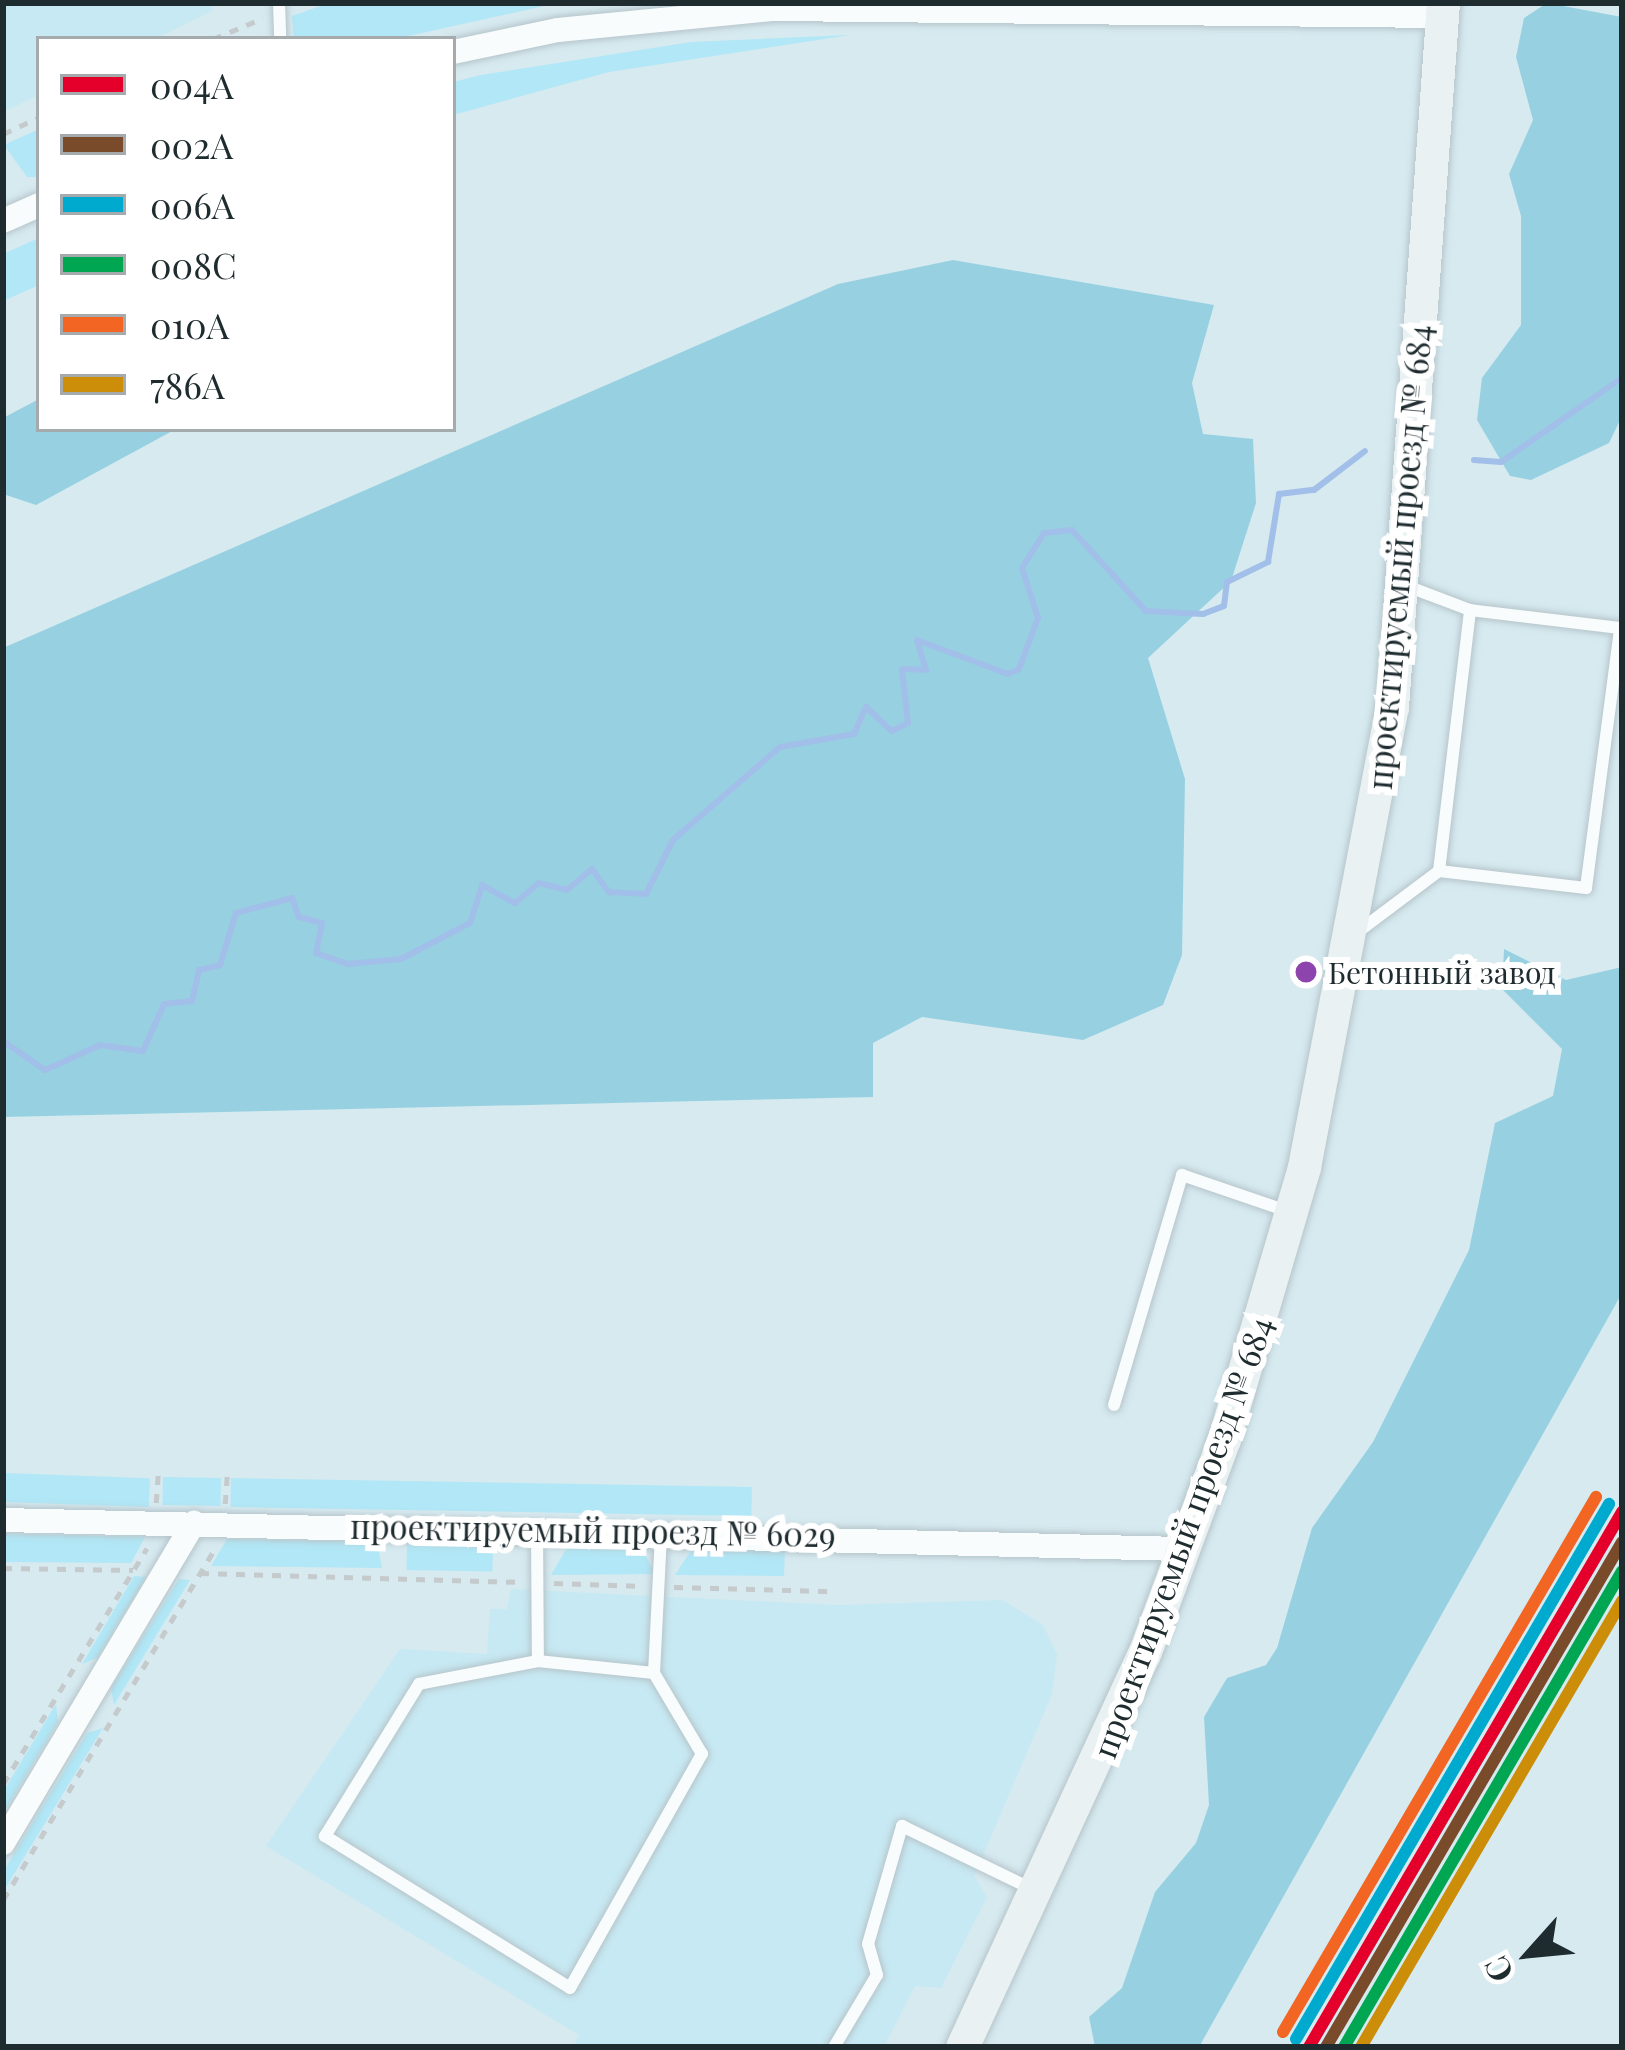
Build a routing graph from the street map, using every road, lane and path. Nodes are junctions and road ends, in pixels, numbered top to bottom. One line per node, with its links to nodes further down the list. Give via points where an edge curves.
1 (964, 3): 2 (street); 3 (street)
2 (1030, 4): 5 (street)
3 (774, 6): 6 (street)
4 (279, 7): 7 (path)
5 (1442, 9): 13 (street, проектируемый проезд № 684)
6 (601, 14): 8 (street)
7 (219, 36)
8 (456, 51)
9 (36, 118): 10 (path)
10 (3, 134)
11 (36, 206): 12 (street)
12 (3, 221)
13 (1402, 585): 14 (lane); 16 (street, проектируемый проезд № 684)
14 (1470, 610): 15 (lane); 15 (lane, via 1620,628 1586,888)
15 (1439, 871): 16 (lane)
16 (1354, 935): 17 (street, проектируемый проезд № 684)
17 (1293, 1212): 18 (lane, via 1182,1175); 29 (street, проектируемый проезд № 684)
18 (1114, 1405)
19 (158, 1472): 21 (path)
20 (227, 1474): 22 (path)
21 (156, 1508)
22 (224, 1509)
23 (3, 1520): 24 (street, проектируемый проезд № 6029)
24 (194, 1523): 25 (street, проектируемый проезд № 6029); 39 (street)
25 (537, 1529): 26 (street, проектируемый проезд № 6029); 33 (lane)
26 (662, 1532): 29 (street, проектируемый проезд № 6029); 34 (lane)
27 (222, 1537): 32 (path)
28 (153, 1539): 31 (path)
29 (1184, 1549): 40 (street, проектируемый проезд № 684)
30 (3, 1568): 31 (path)
31 (133, 1570): 38 (path)
32 (200, 1573): 33 (path); 41 (path)
33 (538, 1583): 34 (path); 36 (lane)
34 (659, 1586): 35 (path); 37 (lane)
35 (832, 1591)
36 (538, 1661): 37 (lane); 37 (lane, via 419,1684 325,1835 570,1988 702,1754)
37 (654, 1673)
38 (3, 1784)
39 (3, 1843)
40 (1041, 1893): 42 (lane, via 902,1826 868,1944 877,1975); 43 (street, проектируемый проезд № 684)
41 (3, 1900)
42 (834, 2047)
43 (962, 2047)

